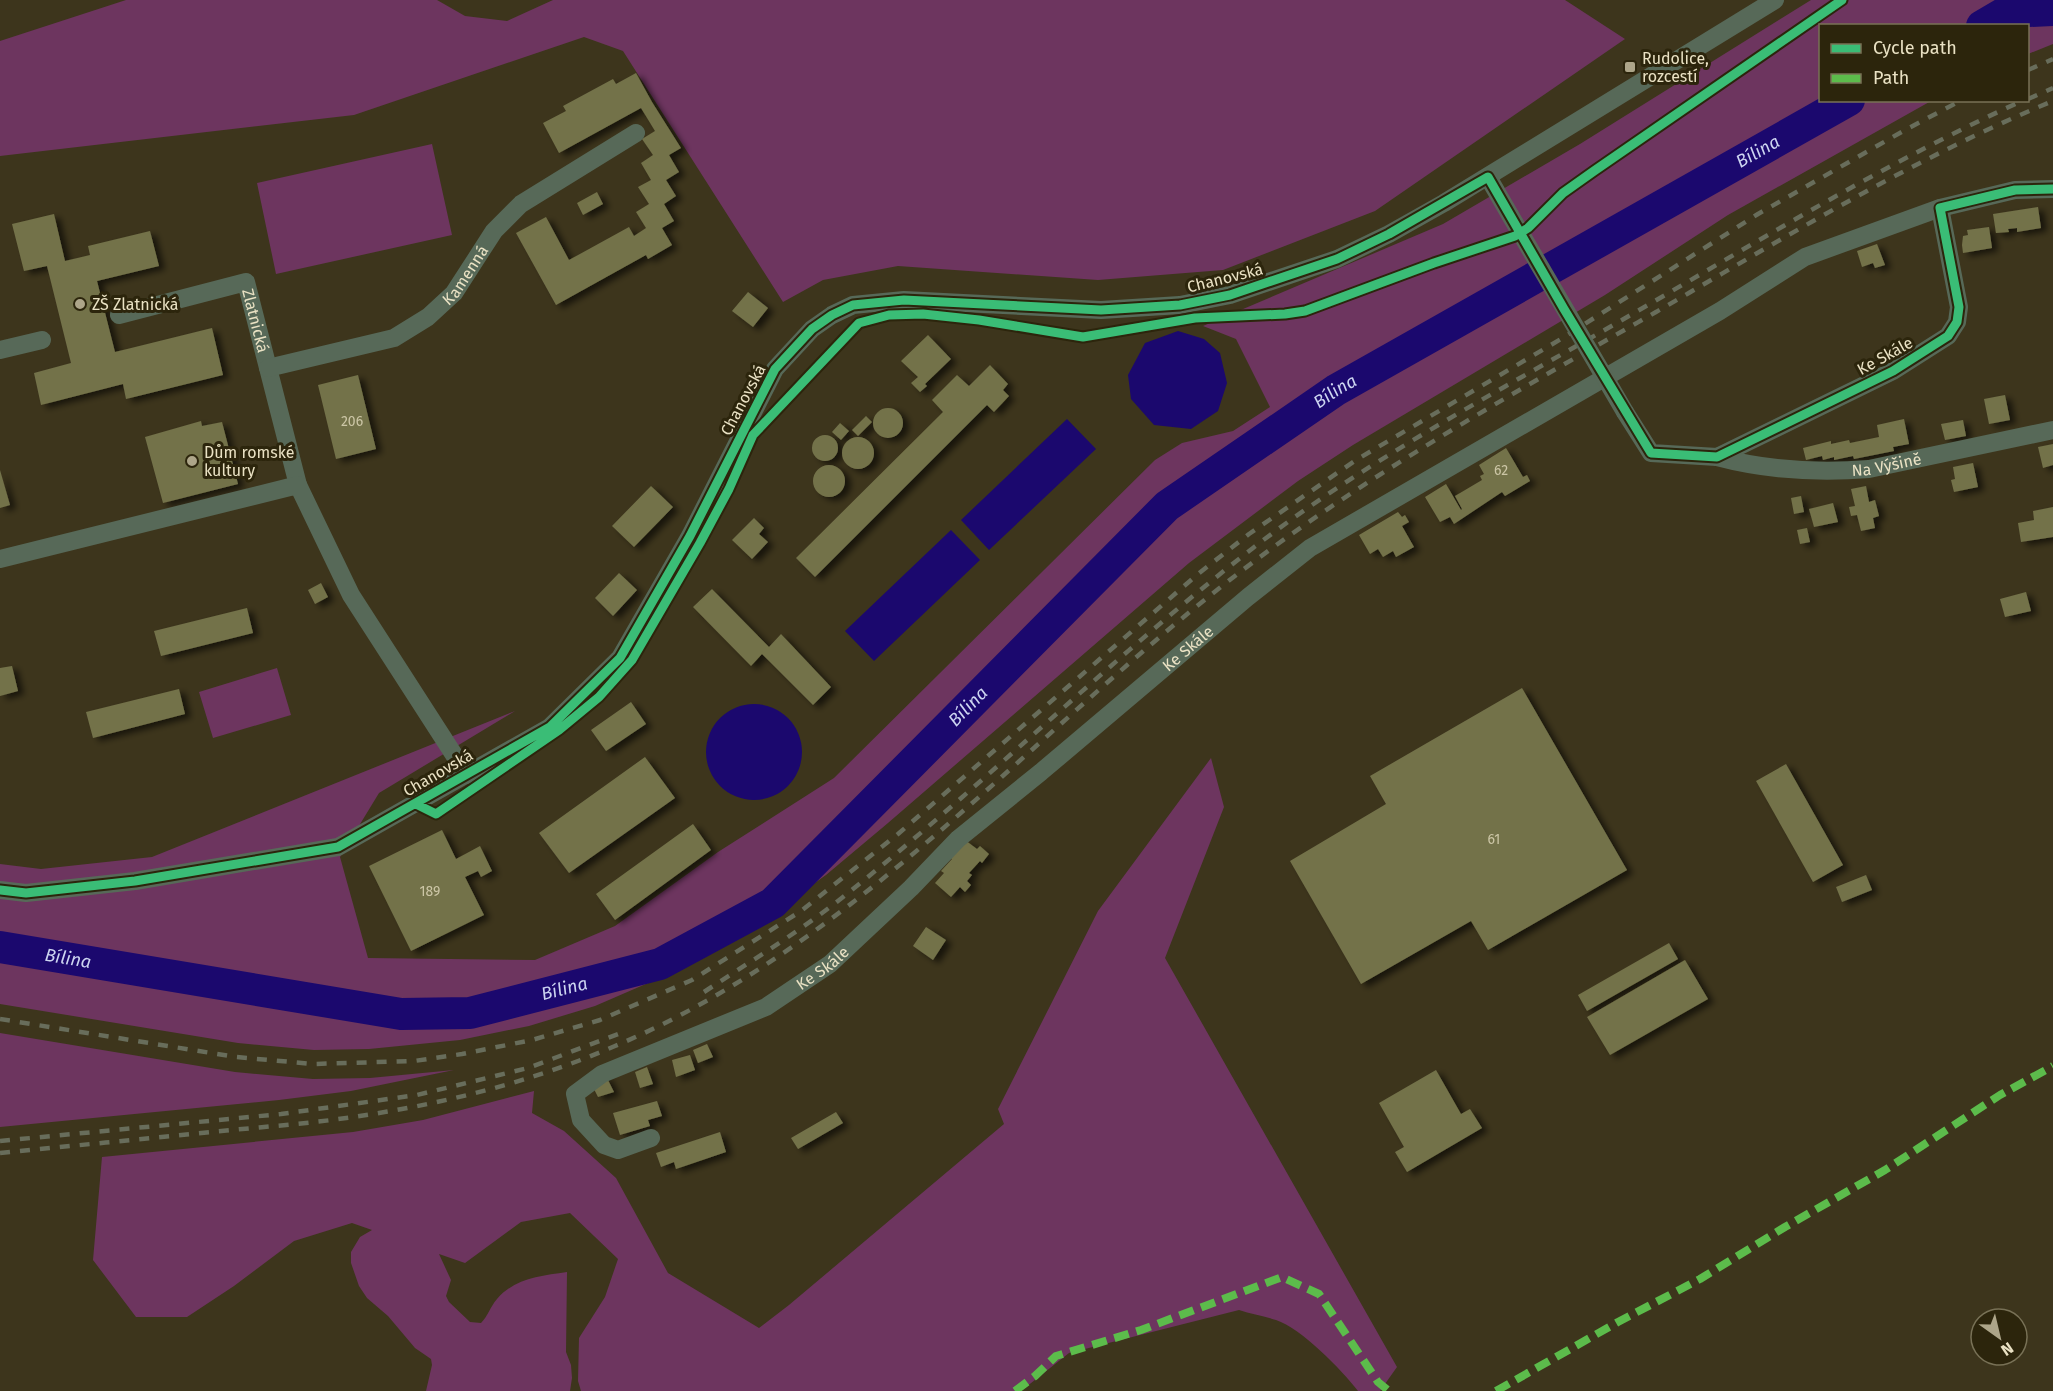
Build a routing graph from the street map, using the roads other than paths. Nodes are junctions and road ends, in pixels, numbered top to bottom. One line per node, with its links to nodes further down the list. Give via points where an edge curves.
1 (1775, 0): 3 (street, Chanovská)
2 (636, 132): 9 (street, Kamenná, via 521,204 494,231 454,293 428,317 394,338)
3 (1488, 177): 11 (street, Ke Skále, bridge, via 1652,453); 14 (street, Chanovská, via 1337,259 1230,295 1180,305 1101,310 904,300 853,305 832,315 812,329 775,369 690,536 620,658 550,727)
4 (2053, 189): 5 (street, Ke Skále, via 2015,190)
5 (1940, 208): 11 (street, Ke Skále, via 1959,307 1957,322 1948,336 1893,371); 16 (street, Ke Skále, via 1806,257 1720,311 1310,548 958,839 830,964 766,1007 602,1074 575,1094 580,1120 604,1145 618,1150)
6 (119, 315): 9 (street, Zlatnická, via 246,282)
7 (42, 340): 8 (street)
8 (0, 350)
9 (268, 368): 12 (street, Zlatnická)
10 (2053, 430): 11 (street, Na Výšině, via 1848,471 1758,466)
11 (1717, 457)
12 (298, 485): 13 (street); 14 (street, Zlatnická, via 351,595)
13 (0, 560)
14 (467, 775): 15 (street, Chanovská, via 338,848 135,881 26,893)
15 (0, 890)
16 (651, 1138)

